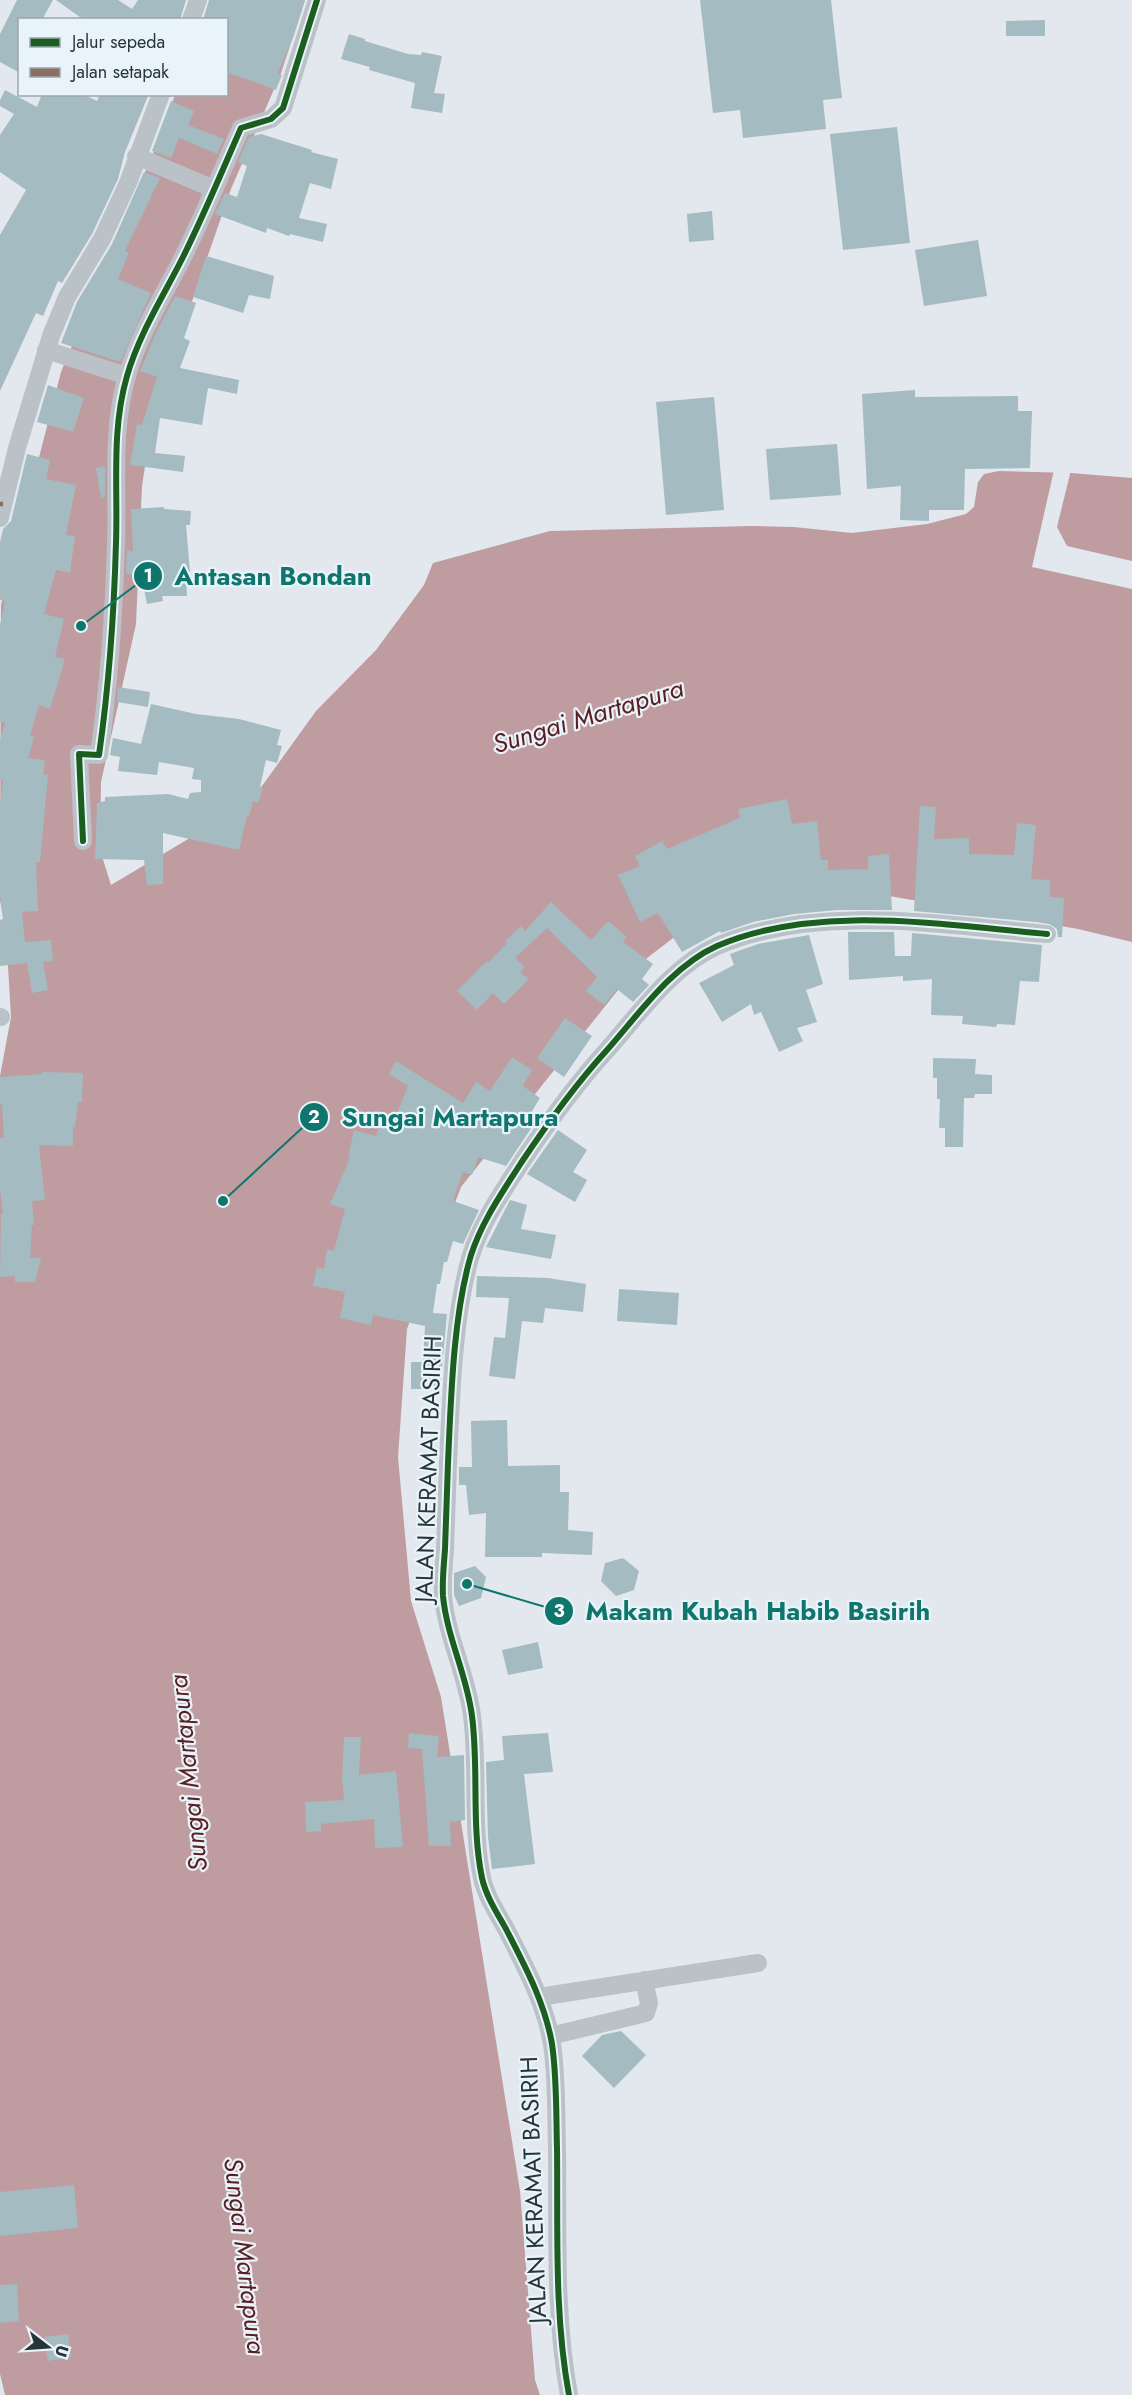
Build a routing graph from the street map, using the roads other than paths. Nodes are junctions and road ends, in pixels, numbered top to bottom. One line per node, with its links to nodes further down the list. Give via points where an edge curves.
1 (198, 0): 3 (street)
2 (317, 0): 6 (street, via 283,108 271,119 241,128)
3 (192, 18)
4 (160, 96): 5 (street)
5 (136, 156): 6 (street); 7 (street, via 128,183 67,297)
6 (214, 189): 8 (street)
7 (46, 350): 8 (street); 9 (street)
8 (127, 376): 10 (street, via 116,445 109,681 99,755 79,754)
9 (1, 509)
10 (83, 841)
11 (1047, 934): 14 (street, JALAN KERAMAT BASIRIH, via 896,922 819,922 763,931 703,953 654,997 597,1062 547,1124 485,1221 462,1296 451,1414 443,1592 447,1626 472,1716 483,1881)
12 (758, 1963): 13 (street)
13 (644, 1980): 14 (street); 15 (street, via 646,2013)
14 (539, 1997): 15 (street, JALAN KERAMAT BASIRIH)
15 (550, 2036): 16 (street, JALAN KERAMAT BASIRIH, via 556,2079 558,2276)
16 (569, 2395)

